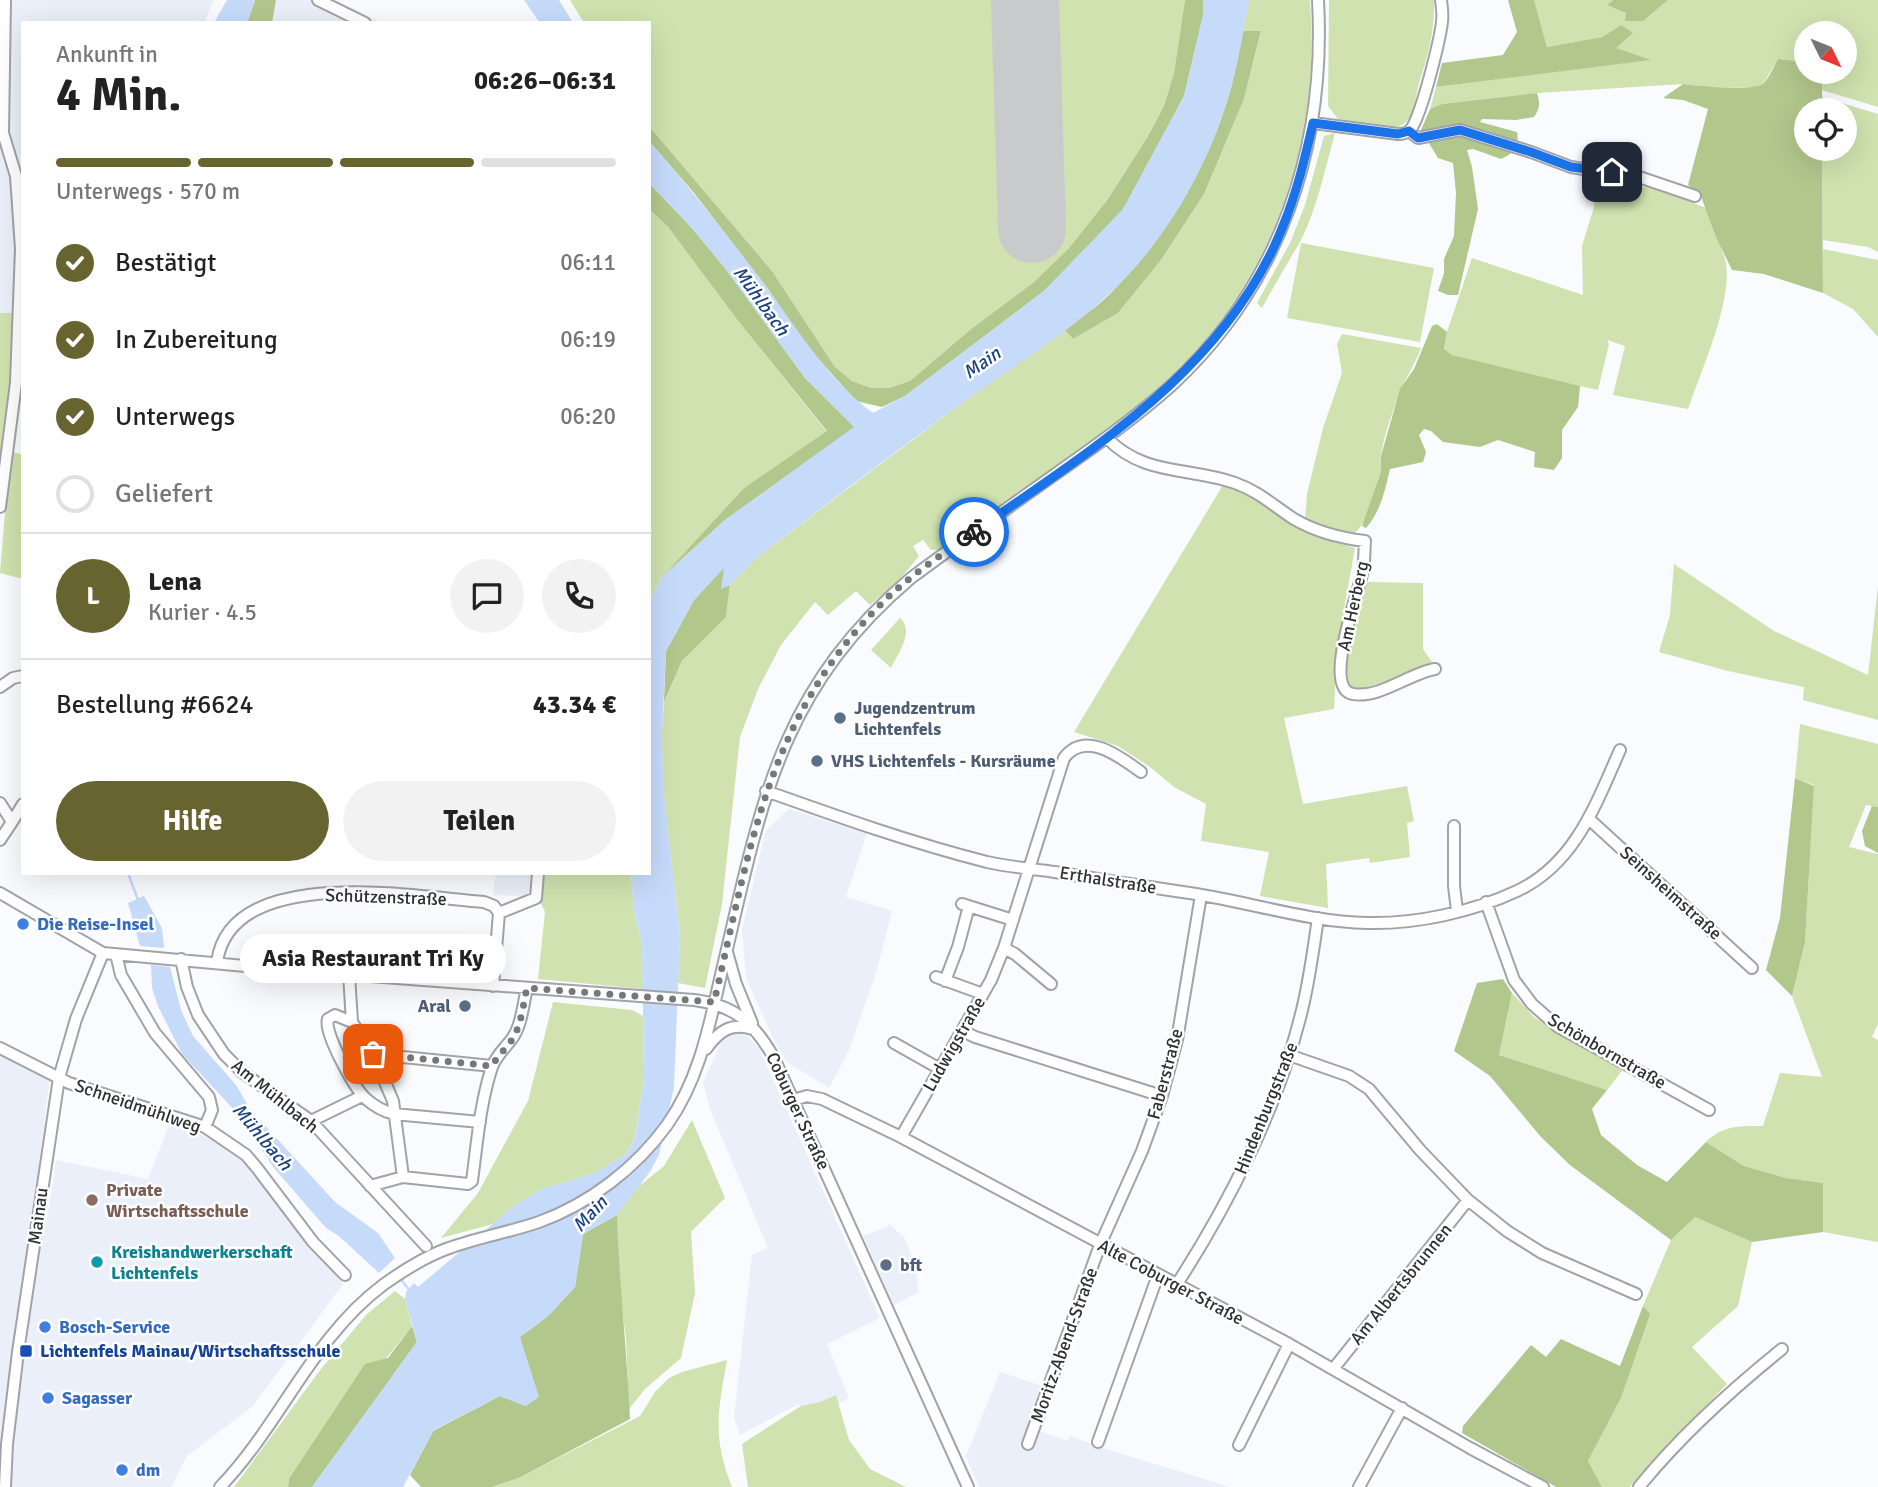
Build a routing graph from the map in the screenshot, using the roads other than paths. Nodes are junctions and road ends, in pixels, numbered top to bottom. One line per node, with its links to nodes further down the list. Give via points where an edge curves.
1 (5, 0): 10 (street, via 3,133 16,176 21,249 16,383)
2 (318, 0): 5 (street)
3 (1318, 0): 6 (street, via 1319,63)
4 (1441, 0): 7 (street, via 1439,42)
5 (361, 21)
6 (1313, 123): 7 (street, via 1398,134); 9 (street, via 1283,228 1243,301 1188,368)
7 (1409, 131): 8 (street, via 1418,138 1460,130 1571,167 1642,178)
8 (1695, 196)
9 (1107, 438): 11 (street, Am Herberg, via 1145,464 1233,482 1259,493 1304,524 1340,538 1365,541 1363,571 1340,670 1345,691 1372,692); 16 (street, via 884,601 843,647 802,707)
10 (0, 507)
11 (1435, 669)
12 (21, 676): 13 (street)
13 (0, 687)
14 (1620, 750): 19 (street, Erthalstraße)
15 (1140, 772): 23 (street, Ludwigstraße, via 1125,760 1087,744 1071,749 1064,758)
16 (766, 791): 23 (street, Erthalstraße, via 914,841); 33 (street)
17 (0, 803): 20 (street)
18 (21, 807): 20 (street)
19 (1589, 819): 27 (street, Erthalstraße, via 1560,860 1517,891); 38 (street, Seinsheimstraße)
20 (12, 822): 22 (street)
21 (1454, 826): 28 (street)
22 (0, 840)
23 (1030, 869): 26 (street, Erthalstraße); 31 (street, Ludwigstraße)
24 (538, 875): 29 (street, via 536,898)
25 (0, 893): 34 (street, Coburger Straße)
26 (1200, 895): 30 (street, Erthalstraße); 57 (street, Faberstraße, via 1177,1040)
27 (1486, 902): 28 (street, Erthalstraße); 59 (street, Schönbornstraße, via 1514,981 1532,1004 1557,1026)
28 (1457, 911): 30 (street, Erthalstraße, via 1396,922)
29 (499, 913): 37 (street, Schützenstraße, via 484,902 335,891 284,899 245,916 229,930); 41 (street)
30 (1318, 918): 51 (street, Hindenburgstraße)
31 (1013, 920): 32 (street, Ludwigstraße); 43 (street, via 966,905 958,947 940,979)
32 (1004, 948): 40 (street); 43 (street, Ludwigstraße)
33 (726, 950): 44 (street); 46 (street)
34 (103, 953): 35 (street, Coburger Straße); 55 (street, Mainau, via 76,1019)
35 (116, 954): 36 (street, Coburger Straße); 63 (street, via 121,975 155,1033 209,1097 212,1110)
36 (177, 959): 37 (street, Coburger Straße); 61 (street, Am Mühlbach, via 198,1015 224,1054)
37 (216, 962): 39 (street, Coburger Straße)
38 (1752, 968)
39 (349, 974): 41 (street, Coburger Straße); 45 (street)
40 (1051, 984)
41 (494, 986): 42 (street, Coburger Straße)
42 (527, 988): 44 (street, Coburger Straße); 53 (street, via 513,1038)
43 (982, 994): 47 (street, Ludwigstraße)
44 (714, 1002): 46 (street, Coburger Straße, via 737,1013); 52 (street)
45 (352, 1022): 50 (street); 56 (street, via 335,1015 326,1025)
46 (754, 1029): 52 (street, via 727,1027); 58 (street, Coburger Straße, via 773,1056)
47 (962, 1031): 54 (street, Ludwigstraße); 57 (street)
48 (894, 1043): 54 (street)
49 (0, 1048): 55 (street, Schneidmühlweg)
50 (373, 1054): 53 (street); 60 (street)
51 (1289, 1055): 67 (street, via 1349,1076 1369,1089); 72 (street, Hindenburgstraße, via 1239,1177)
52 (701, 1058): 82 (street, via 658,1137 592,1196 541,1222 436,1253 366,1299 328,1340)
53 (492, 1066): 62 (street)
54 (940, 1069): 64 (street, Ludwigstraße)
55 (59, 1078): 63 (street, Schneidmühlweg); 81 (street, Mainau, via 18,1352)
56 (362, 1096): 60 (street, via 381,1111); 61 (street)
57 (1162, 1096): 68 (street, Faberstraße, via 1143,1151)
58 (793, 1100): 64 (street, Alte Coburger Straße, via 822,1099); 83 (street, Coburger Straße)
59 (1709, 1110)
60 (394, 1114): 62 (street); 65 (street)
61 (311, 1121): 66 (street, Am Mühlbach)
62 (480, 1122): 65 (street, via 468,1184)
63 (205, 1127): 70 (street, Schneidmühlweg, via 251,1161 313,1242)
64 (901, 1137): 68 (street, Alte Coburger Straße)
65 (403, 1177): 66 (street)
66 (370, 1186): 69 (street, Am Mühlbach)
67 (1468, 1200): 73 (street, via 1542,1253); 76 (street, Am Albertsbrunnen)
68 (1100, 1245): 71 (street, Alte Coburger Straße); 79 (street, Moritz-Abend-Straße)
69 (426, 1247)
70 (345, 1275)
71 (1158, 1275): 72 (street, Alte Coburger Straße); 78 (street)
72 (1177, 1284): 74 (street, Alte Coburger Straße)
73 (1636, 1294)
74 (1289, 1344): 76 (street, Alte Coburger Straße); 80 (street)
75 (1782, 1349): 86 (street, via 1731,1391)
76 (1334, 1368): 77 (street, Alte Coburger Straße)
77 (1402, 1408): 84 (street); 85 (street, Alte Coburger Straße)
78 (1098, 1442)
79 (1028, 1444)
80 (1238, 1445)
81 (5, 1487)
82 (220, 1487)
83 (968, 1487)
84 (1359, 1487)
85 (1543, 1487)
86 (1639, 1487)

